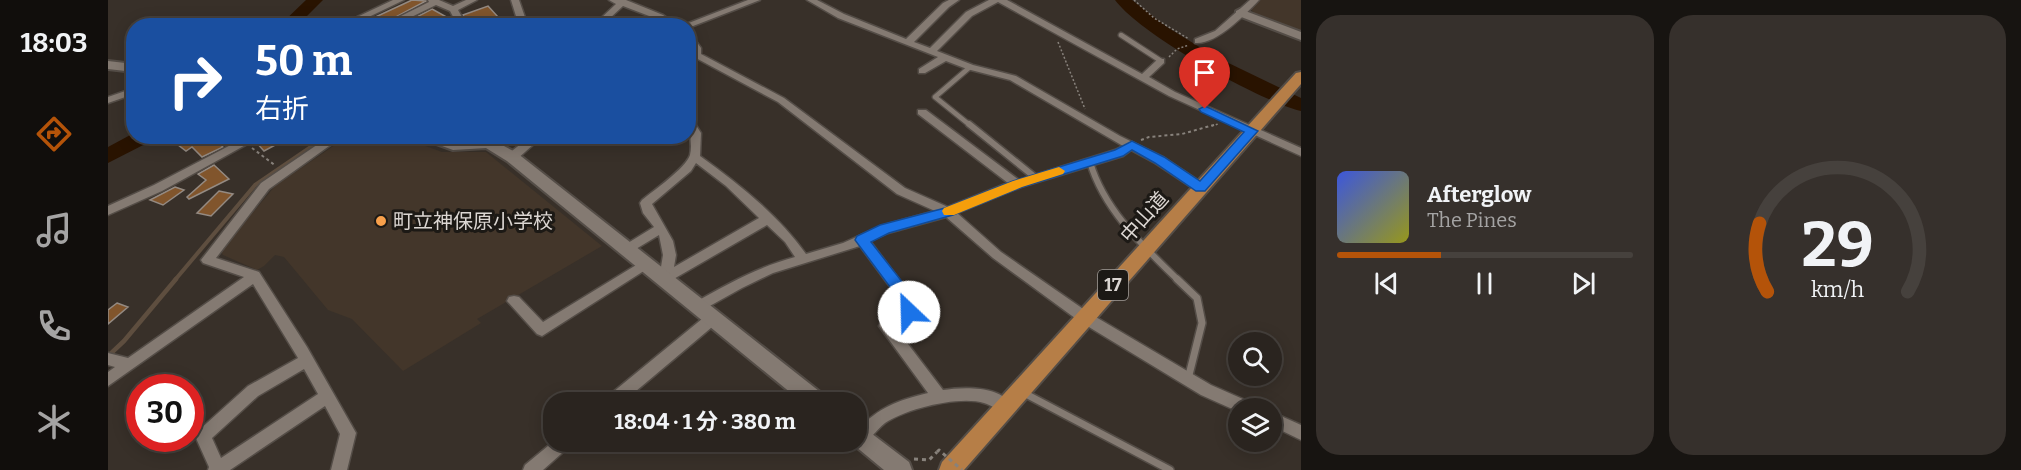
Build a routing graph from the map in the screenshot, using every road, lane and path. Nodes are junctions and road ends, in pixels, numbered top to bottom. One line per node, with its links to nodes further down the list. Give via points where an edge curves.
1 (399, 0): 17 (street)
2 (473, 0): 15 (street)
3 (515, 0): 20 (street)
4 (723, 0): 14 (street)
5 (756, 0): 14 (street)
6 (811, 0): 27 (street)
7 (955, 0): 27 (street)
8 (995, 0): 30 (street, via 969,14)
9 (1001, 0): 24 (street)
10 (1134, 0): 28 (path, via 1154,18)
11 (1253, 0): 16 (street)
12 (434, 1): 15 (street); 18 (street)
13 (618, 1): 21 (street); 22 (street)
14 (731, 7): 23 (street)
15 (453, 9): 19 (street)
16 (1240, 13): 26 (street); 28 (street, via 1218,33)
17 (360, 18)
18 (401, 18)
19 (458, 18)
20 (521, 18)
21 (604, 18)
22 (663, 18)
23 (696, 21)
24 (1052, 29): 39 (street); 44 (path)
25 (1121, 35): 33 (lane)
26 (1301, 36)
27 (908, 42): 30 (street)
28 (1195, 42): 29 (path)
29 (1177, 49)
30 (932, 51): 31 (street)
31 (945, 57): 36 (street); 37 (street)
32 (696, 59): 62 (street, via 781,100 901,191)
33 (1161, 61): 39 (street)
34 (108, 65): 35 (street)
35 (126, 67)
36 (970, 67): 44 (street, via 1013,78); 58 (lane, via 934,96)
37 (922, 71)
38 (1301, 76): 45 (highway, 中山道 / 17)
39 (1143, 78): 43 (street)
40 (126, 94): 41 (street)
41 (108, 100)
42 (922, 112): 59 (street)
43 (1229, 121): 45 (street); 52 (path, via 1182,134 1149,136)
44 (1090, 123): 52 (street)
45 (1252, 131): 53 (street); 60 (highway, 中山道 / 17)
46 (242, 144): 61 (street)
47 (245, 144): 57 (path)
48 (326, 144): 70 (street, via 265,186 207,260)
49 (491, 144): 54 (street)
50 (528, 144): 54 (street)
51 (695, 144): 55 (street)
52 (1132, 145): 56 (street); 60 (street)
53 (1301, 152)
54 (512, 157): 66 (street)
55 (694, 157): 63 (street, via 730,183); 64 (street, via 687,168 646,202 646,209)
56 (1090, 162): 58 (street); 67 (lane, via 1096,182 1111,207)
57 (278, 168)
58 (1036, 178): 59 (street)
59 (1017, 184): 62 (street)
60 (1201, 188): 67 (highway, 中山道 / 17)
61 (108, 211)
62 (948, 212): 65 (street, via 885,229); 74 (street, via 997,255)
63 (767, 219): 68 (street); 71 (street)
64 (661, 228): 66 (street); 71 (street, via 670,246)
65 (862, 240): 68 (street); 85 (street, via 909,302 909,312 886,326)
66 (627, 249): 69 (street)
67 (1146, 249): 74 (highway, 中山道 / 17); 79 (lane, via 1197,298 1202,323)
68 (803, 259): 73 (street, via 737,284)
69 (646, 264): 71 (street); 72 (street, via 542,330)
70 (255, 276): 77 (street); 78 (street)
71 (665, 279): 73 (street)
72 (514, 301)
73 (699, 307): 75 (street)
74 (1084, 317): 79 (street); 81 (highway, 中山道 / 17)
75 (713, 318): 82 (street); 83 (street)
76 (108, 359): 78 (street)
77 (307, 360): 84 (street); 94 (street, via 253,391 203,436)
78 (127, 366): 80 (street)
79 (1188, 379): 86 (street)
80 (108, 380)
81 (1020, 391): 87 (highway, 中山道 / 17); 99 (lane)
82 (624, 392)
83 (805, 392)
84 (327, 396): 94 (street); 95 (street, via 348,433)
85 (939, 397): 87 (street, via 976,395); 89 (street, via 893,411)
86 (1228, 399)
87 (1005, 407): 97 (highway, 中山道 / 17)
88 (1282, 424): 90 (street)
89 (867, 429)
90 (1301, 433)
91 (867, 441): 93 (street)
92 (552, 452): 96 (street)
93 (908, 465): 98 (path, bridge, via 929,460 939,450)
94 (217, 469)
95 (339, 470)
96 (531, 470)
97 (950, 470)
98 (962, 470)
99 (1170, 470)

